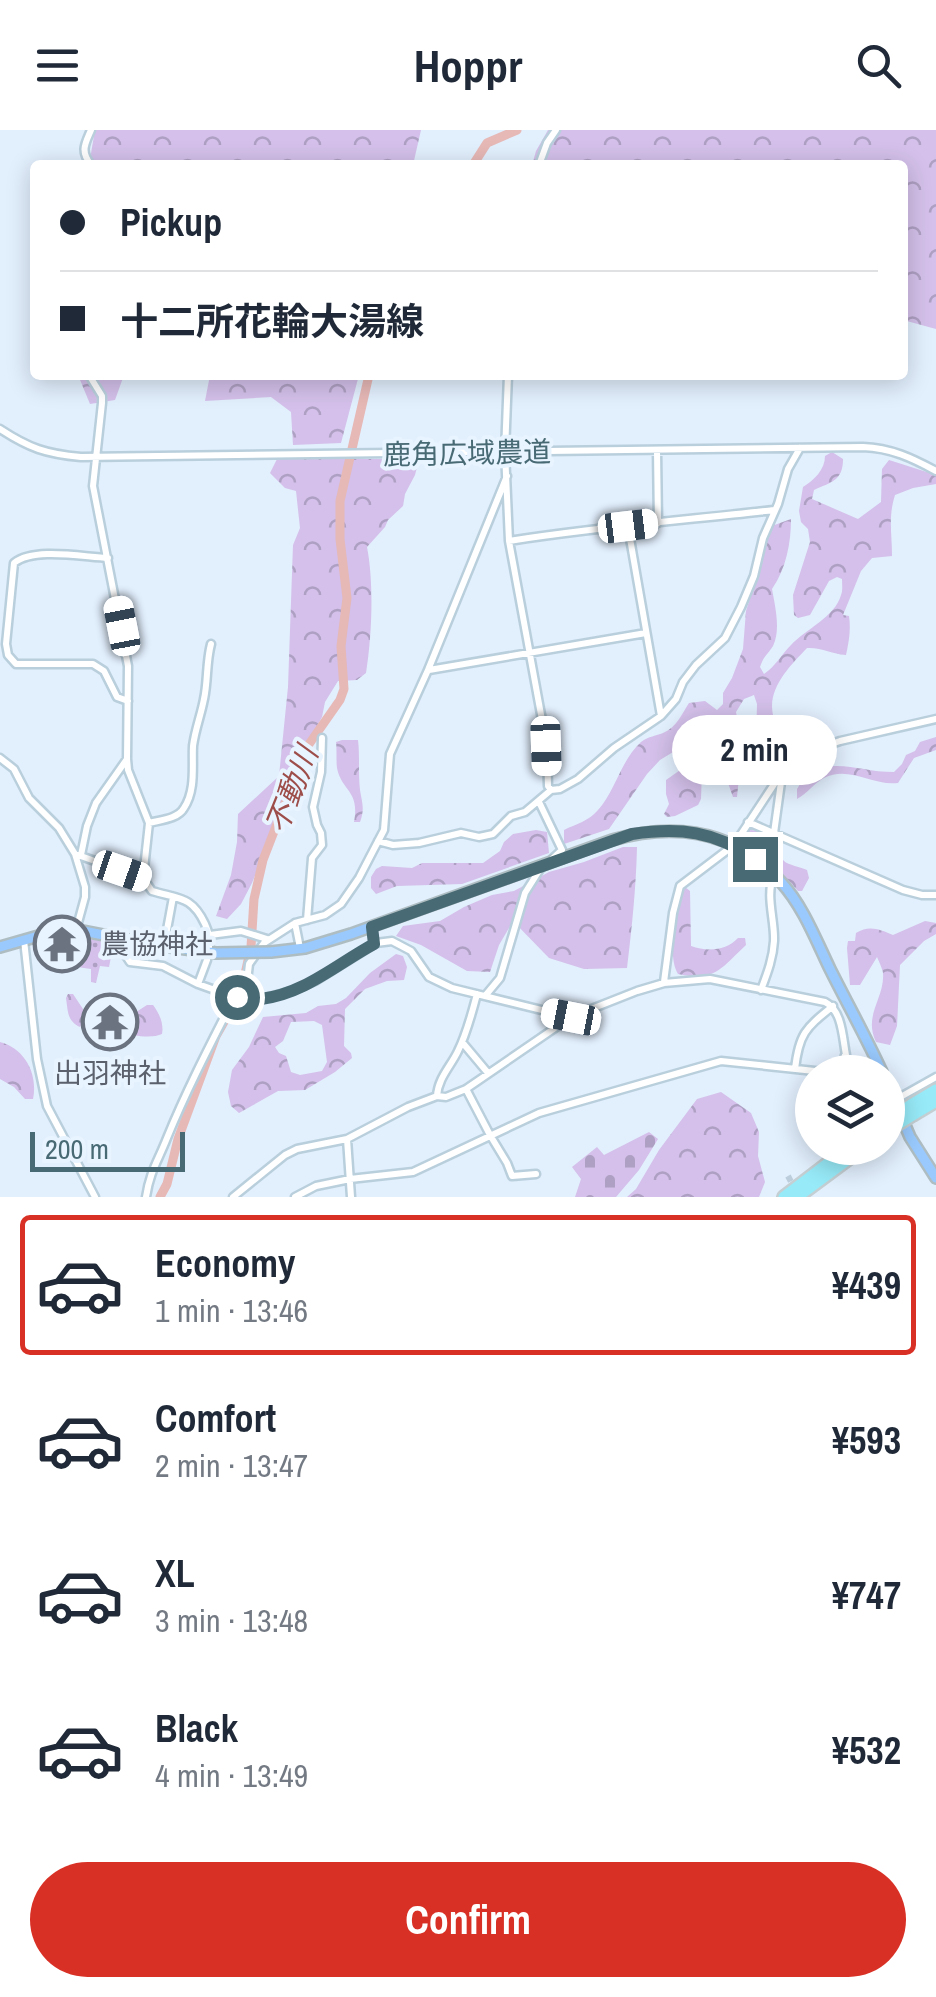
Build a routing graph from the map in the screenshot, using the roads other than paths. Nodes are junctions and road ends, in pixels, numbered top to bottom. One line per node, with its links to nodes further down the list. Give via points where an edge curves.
1 (91, 130): 3 (street)
2 (556, 130): 4 (street)
3 (87, 160)
4 (540, 160)
5 (92, 380): 11 (street, via 102,396)
6 (508, 380): 10 (street)
7 (0, 429): 11 (street, 鹿角広域農道, via 52,455)
8 (800, 448): 9 (street, 鹿角広域農道); 12 (street, 鹿角広域農道, via 882,448); 14 (street)
9 (656, 451): 10 (street, 鹿角広域農道); 15 (street)
10 (505, 452): 11 (street, 鹿角広域農道); 13 (street)
11 (97, 456): 18 (street, via 93,486)
12 (936, 472)
13 (507, 476): 17 (street); 23 (street)
14 (774, 510): 15 (street); 25 (street, via 754,576 724,638 682,682)
15 (658, 523): 16 (street)
16 (628, 526): 17 (street); 19 (street)
17 (509, 541): 22 (street)
18 (108, 558): 20 (street, via 20,558); 24 (street)
19 (646, 633): 22 (street); 25 (street)
20 (3, 641): 24 (street, via 16,664 93,664)
21 (211, 644): 33 (street, via 187,802 178,815)
22 (530, 654): 23 (street); 31 (street)
23 (428, 670): 36 (street, via 390,754)
24 (128, 702): 29 (street)
25 (661, 716): 31 (street, via 578,780)
26 (936, 719): 30 (street, via 823,746)
27 (322, 738): 44 (street, via 312,808 322,845 312,858)
28 (0, 758): 38 (street)
29 (126, 758): 33 (street); 38 (street, via 96,803)
30 (783, 770): 34 (street); 35 (street)
31 (551, 790): 32 (street)
32 (539, 802): 36 (street, via 479,838 461,833 420,843); 39 (street, via 562,850)
33 (148, 822): 41 (street)
34 (748, 822): 35 (street); 37 (street)
35 (774, 833): 42 (street, via 903,890)
36 (378, 841): 44 (street, via 341,904)
37 (734, 844): 39 (main road, via 697,832 650,832); 40 (main road); 57 (street, via 680,886)
38 (78, 854): 41 (street); 47 (street, via 85,897)
39 (543, 866): 46 (main road); 60 (street, via 526,892 500,978)
40 (774, 875): 59 (street, via 772,962); 67 (main road, via 803,915)
41 (143, 878): 43 (street, via 152,892)
42 (936, 894)
43 (173, 897): 48 (street, via 196,906); 53 (street)
44 (306, 920): 45 (street)
45 (295, 922): 51 (street); 55 (street)
46 (372, 927): 52 (street); 55 (main road)
47 (76, 930): 49 (main road); 50 (main road)
48 (210, 935): 51 (street, via 234,930); 56 (street)
49 (24, 940): 54 (main road); 86 (street, via 36,1059 48,1106)
50 (126, 940): 53 (main road); 58 (street, via 130,962 164,966)
51 (267, 940): 61 (street, via 250,964)
52 (374, 944): 60 (street, via 392,940 429,977); 61 (street, via 315,981 268,998)
53 (164, 946): 56 (main road)
54 (0, 947)
55 (301, 949): 56 (main road, bridge)
56 (210, 953): 58 (street)
57 (664, 983): 59 (street, via 710,980); 63 (street)
58 (198, 984): 61 (street)
59 (761, 990): 62 (street)
60 (481, 995): 63 (street); 64 (street)
61 (240, 997): 87 (street, via 214,1034 153,1166)
62 (833, 1006): 65 (street); 66 (street, via 804,1033)
63 (571, 1017): 69 (street)
64 (462, 1042): 69 (street); 74 (street)
65 (845, 1054)
66 (797, 1055)
67 (873, 1055)
68 (795, 1069): 79 (street, via 721,1062 540,1114)
69 (488, 1073): 71 (street)
70 (936, 1077): 73 (street)
71 (466, 1088): 74 (street); 79 (street)
72 (936, 1090): 76 (highway)
73 (905, 1094)
74 (437, 1096): 80 (street)
75 (936, 1100): 76 (highway)
76 (912, 1110): 77 (highway, bridge)
77 (905, 1114)
78 (905, 1126): 84 (main road)
79 (490, 1136): 83 (street, via 512,1176); 85 (street, via 413,1172)
80 (347, 1139): 85 (street); 88 (street, via 285,1155)
81 (826, 1165): 91 (highway)
82 (840, 1165): 92 (highway)
83 (536, 1174)
84 (935, 1175)
85 (350, 1179): 89 (street); 90 (street)
86 (95, 1197)
87 (146, 1197)
88 (233, 1197)
89 (295, 1197)
90 (351, 1197)
91 (784, 1197)
92 (797, 1197)

